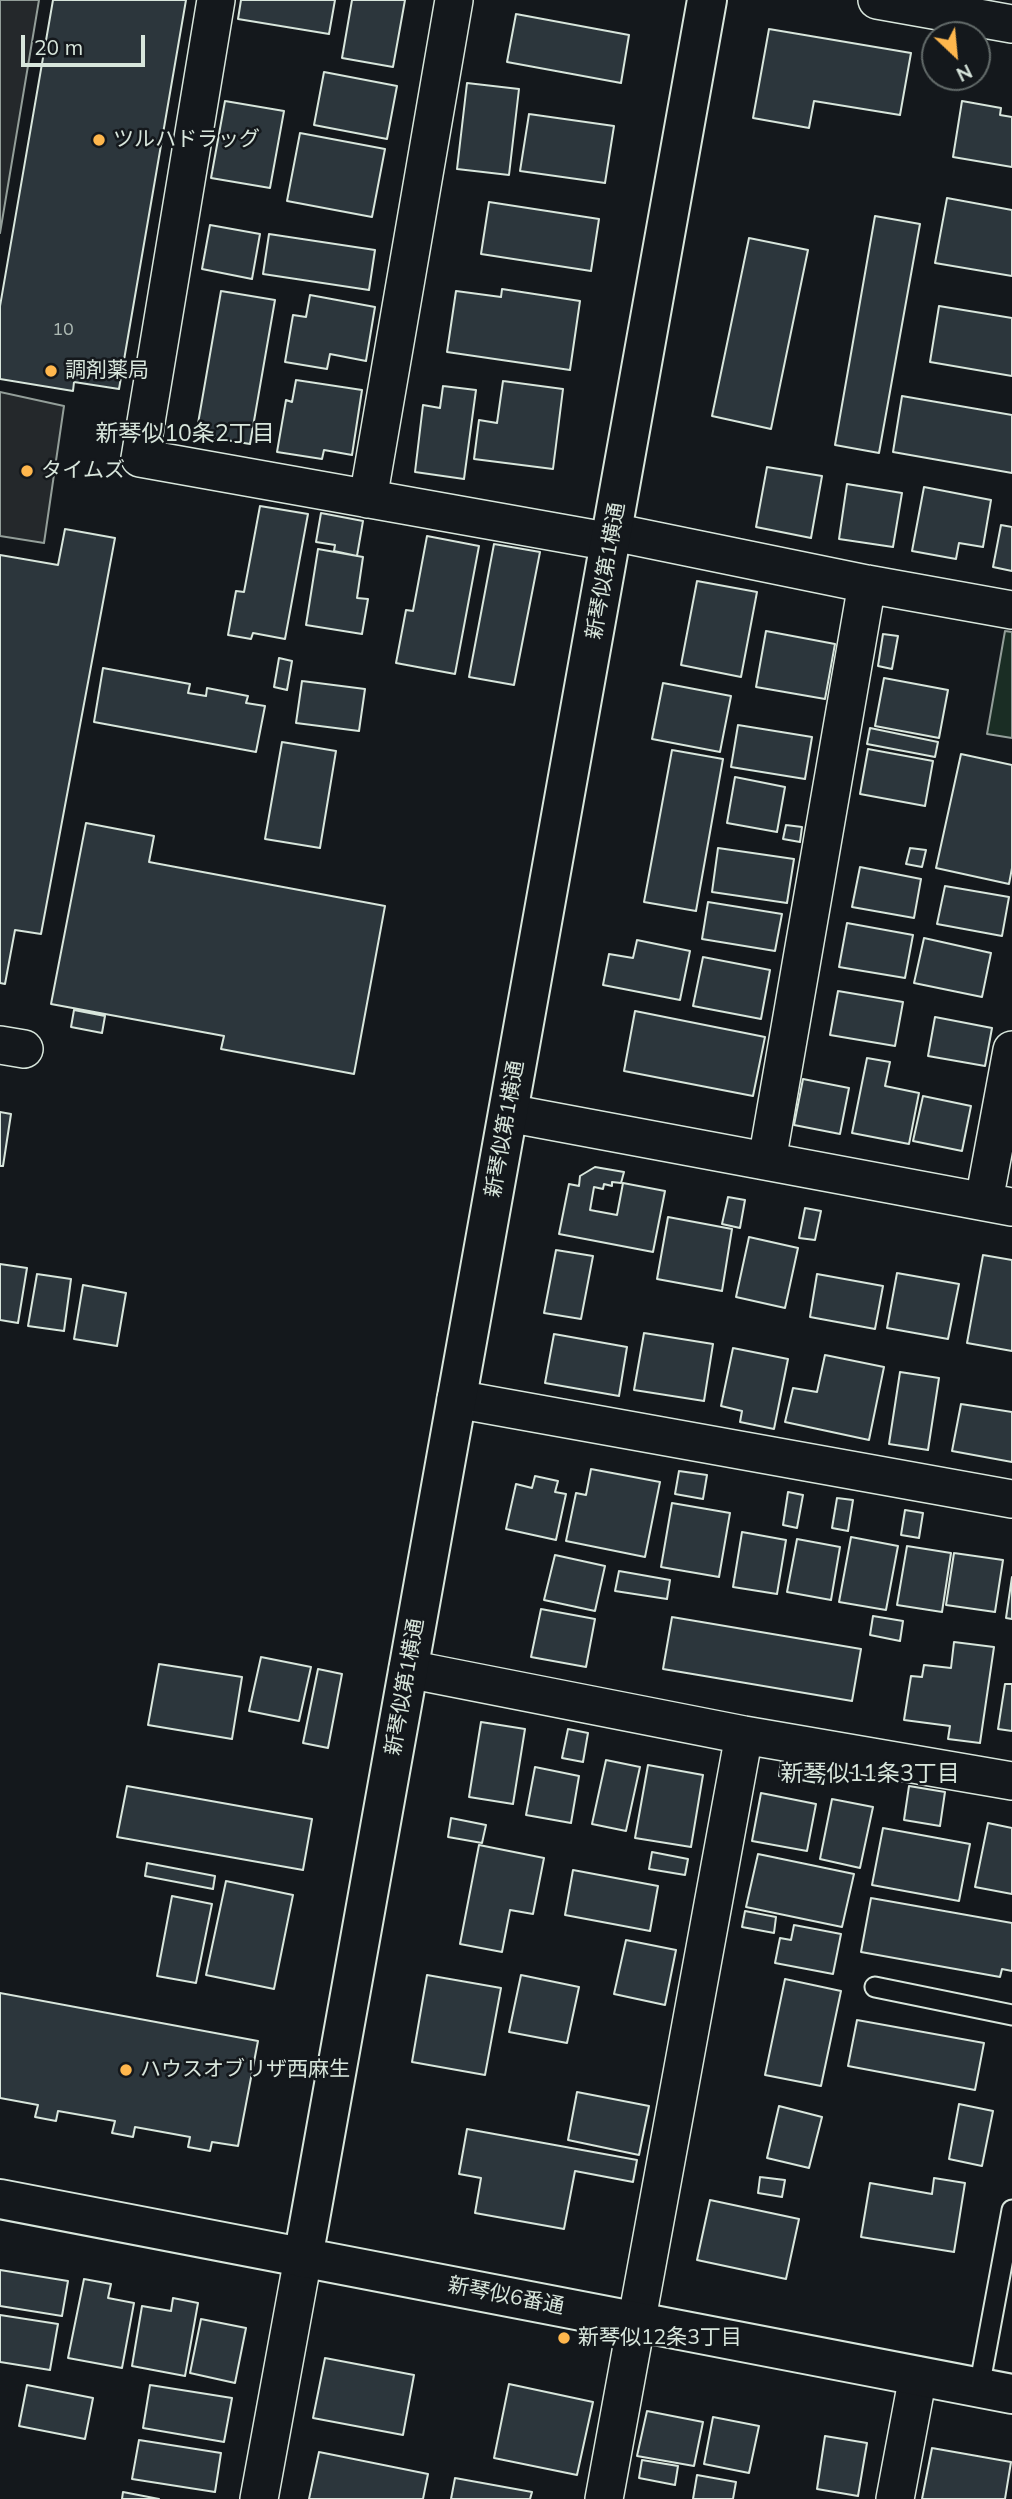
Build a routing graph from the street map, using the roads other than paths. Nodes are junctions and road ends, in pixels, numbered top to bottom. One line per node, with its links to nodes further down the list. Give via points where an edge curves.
1 (216, 0): 6 (street, via 141,458)
2 (453, 0): 6 (street)
3 (707, 0): 7 (street, 新琴似第1横通)
4 (877, 0): 5 (street)
5 (1012, 24)
6 (368, 499): 7 (street)
7 (612, 537): 8 (street); 11 (street, 新琴似第1横通)
8 (867, 584): 9 (street); 12 (street)
9 (1012, 610)
10 (1012, 1050): 13 (street)
11 (508, 1113): 12 (street); 14 (street, 新琴似第1横通)
12 (766, 1161): 13 (street)
13 (998, 1204)
14 (456, 1399): 15 (street); 16 (street, 新琴似第1横通)
15 (1012, 1499)
16 (408, 1669): 17 (street); 24 (street, 新琴似第1横通)
17 (744, 1735): 18 (street); 25 (street)
18 (1012, 1781)
19 (875, 1987): 20 (lane)
20 (1012, 2015)
21 (0, 2199): 24 (street, 新琴似6番通)
22 (1012, 2210): 23 (lane)
23 (1009, 2244): 27 (lane)
24 (303, 2258): 25 (street, 新琴似6番通); 28 (street)
25 (636, 2322): 26 (street, 新琴似6番通); 29 (street)
26 (918, 2376): 27 (street, 新琴似6番通); 30 (street)
27 (996, 2391)
28 (259, 2499)
29 (604, 2499)
30 (895, 2499)

